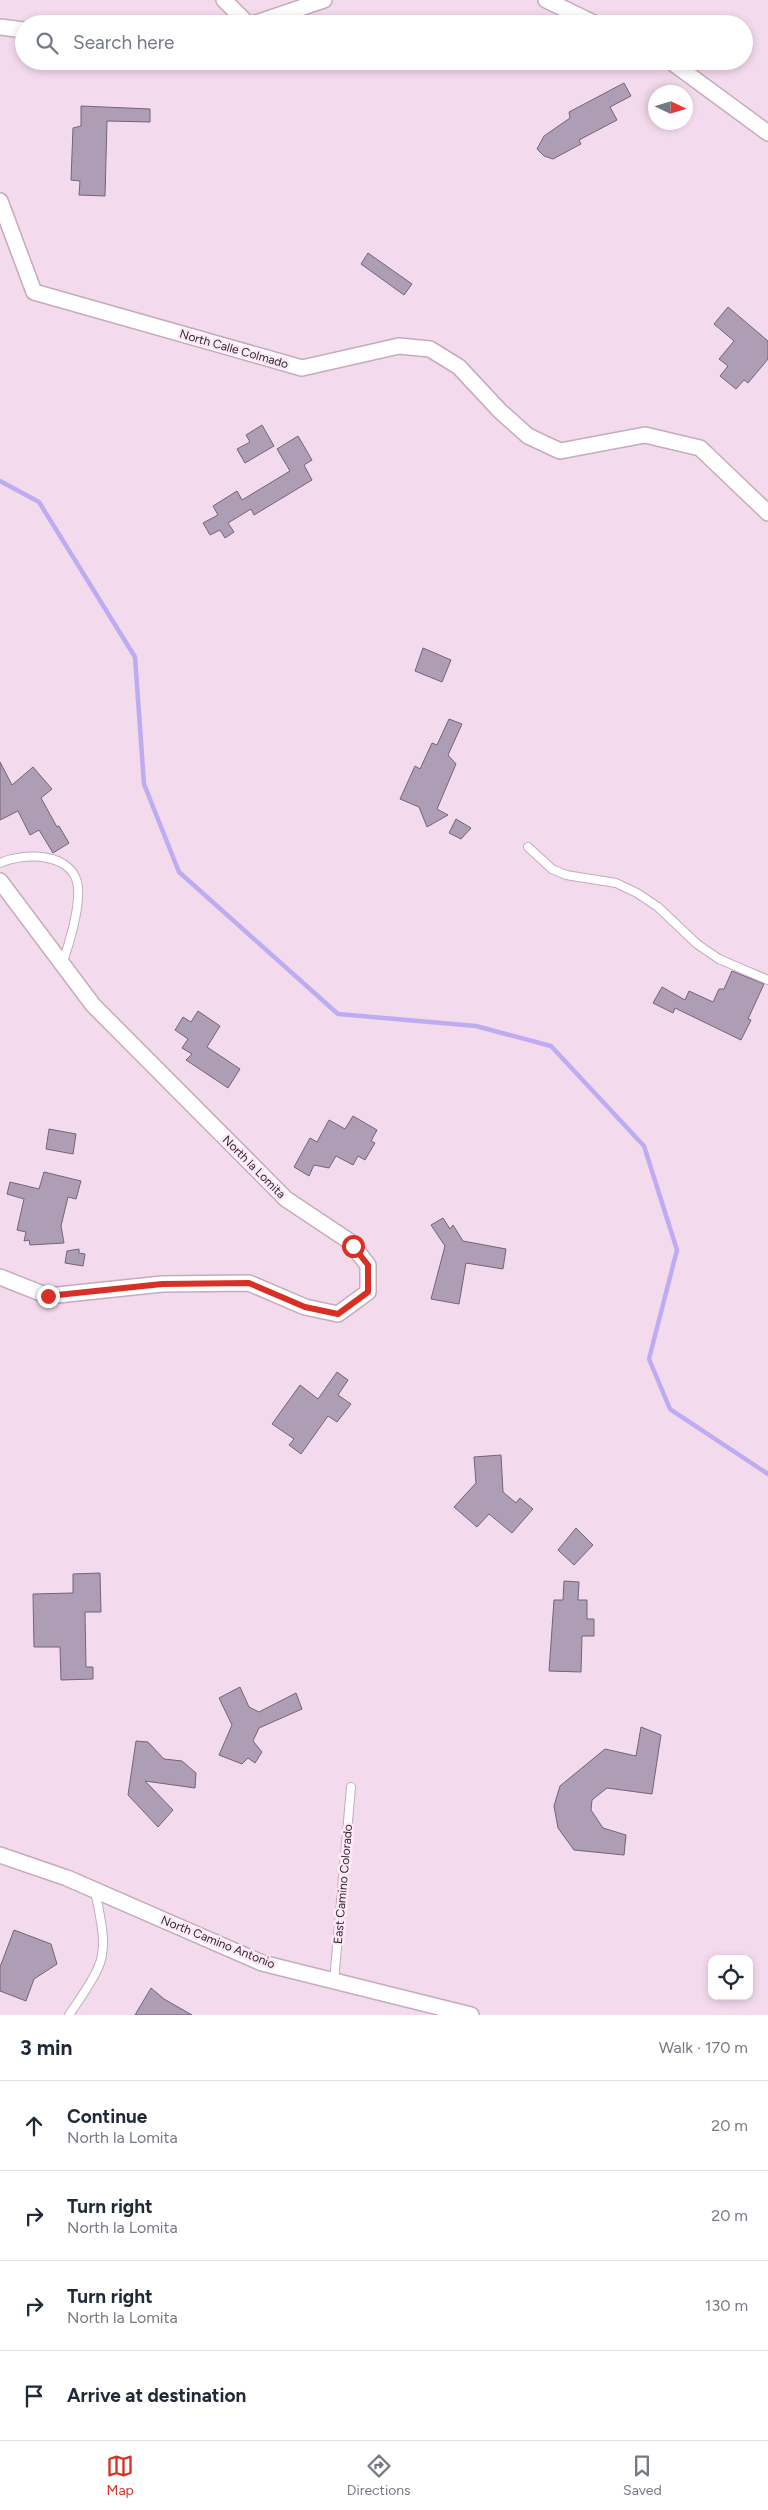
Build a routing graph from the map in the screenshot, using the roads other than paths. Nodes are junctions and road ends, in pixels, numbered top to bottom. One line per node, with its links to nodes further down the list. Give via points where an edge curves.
1 (224, 0): 4 (street)
2 (324, 0): 5 (street)
3 (546, 0): 6 (street)
4 (239, 15)
5 (280, 15)
6 (577, 15)
7 (0, 27): 8 (street)
8 (15, 29)
9 (682, 70): 10 (street)
10 (768, 132)
11 (0, 201): 12 (street, North Calle Colmado, via 34,292 302,368 399,346 430,349 459,367 528,436 560,451 645,435 700,448)
12 (768, 513)
13 (528, 847): 17 (lane, via 552,869 566,875 616,883 637,893 719,959)
14 (0, 863): 16 (lane, via 22,856 42,856 71,871 78,887 70,941)
15 (0, 881): 16 (street, North la Lomita)
16 (62, 964): 18 (street, North la Lomita, via 93,1005 286,1199 350,1241 368,1265 368,1292 338,1314 305,1307 249,1283 162,1284 48,1296)
17 (768, 980)
18 (0, 1276)
19 (351, 1787): 22 (lane, East Camino Colorado)
20 (0, 1855): 21 (street, North Camino Antonio)
21 (95, 1890): 22 (street, North Camino Antonio, via 262,1963); 23 (lane, via 102,1928 102,1954 99,1968)
22 (334, 1981): 24 (street, North Camino Antonio)
23 (69, 2015)
24 (472, 2015)

